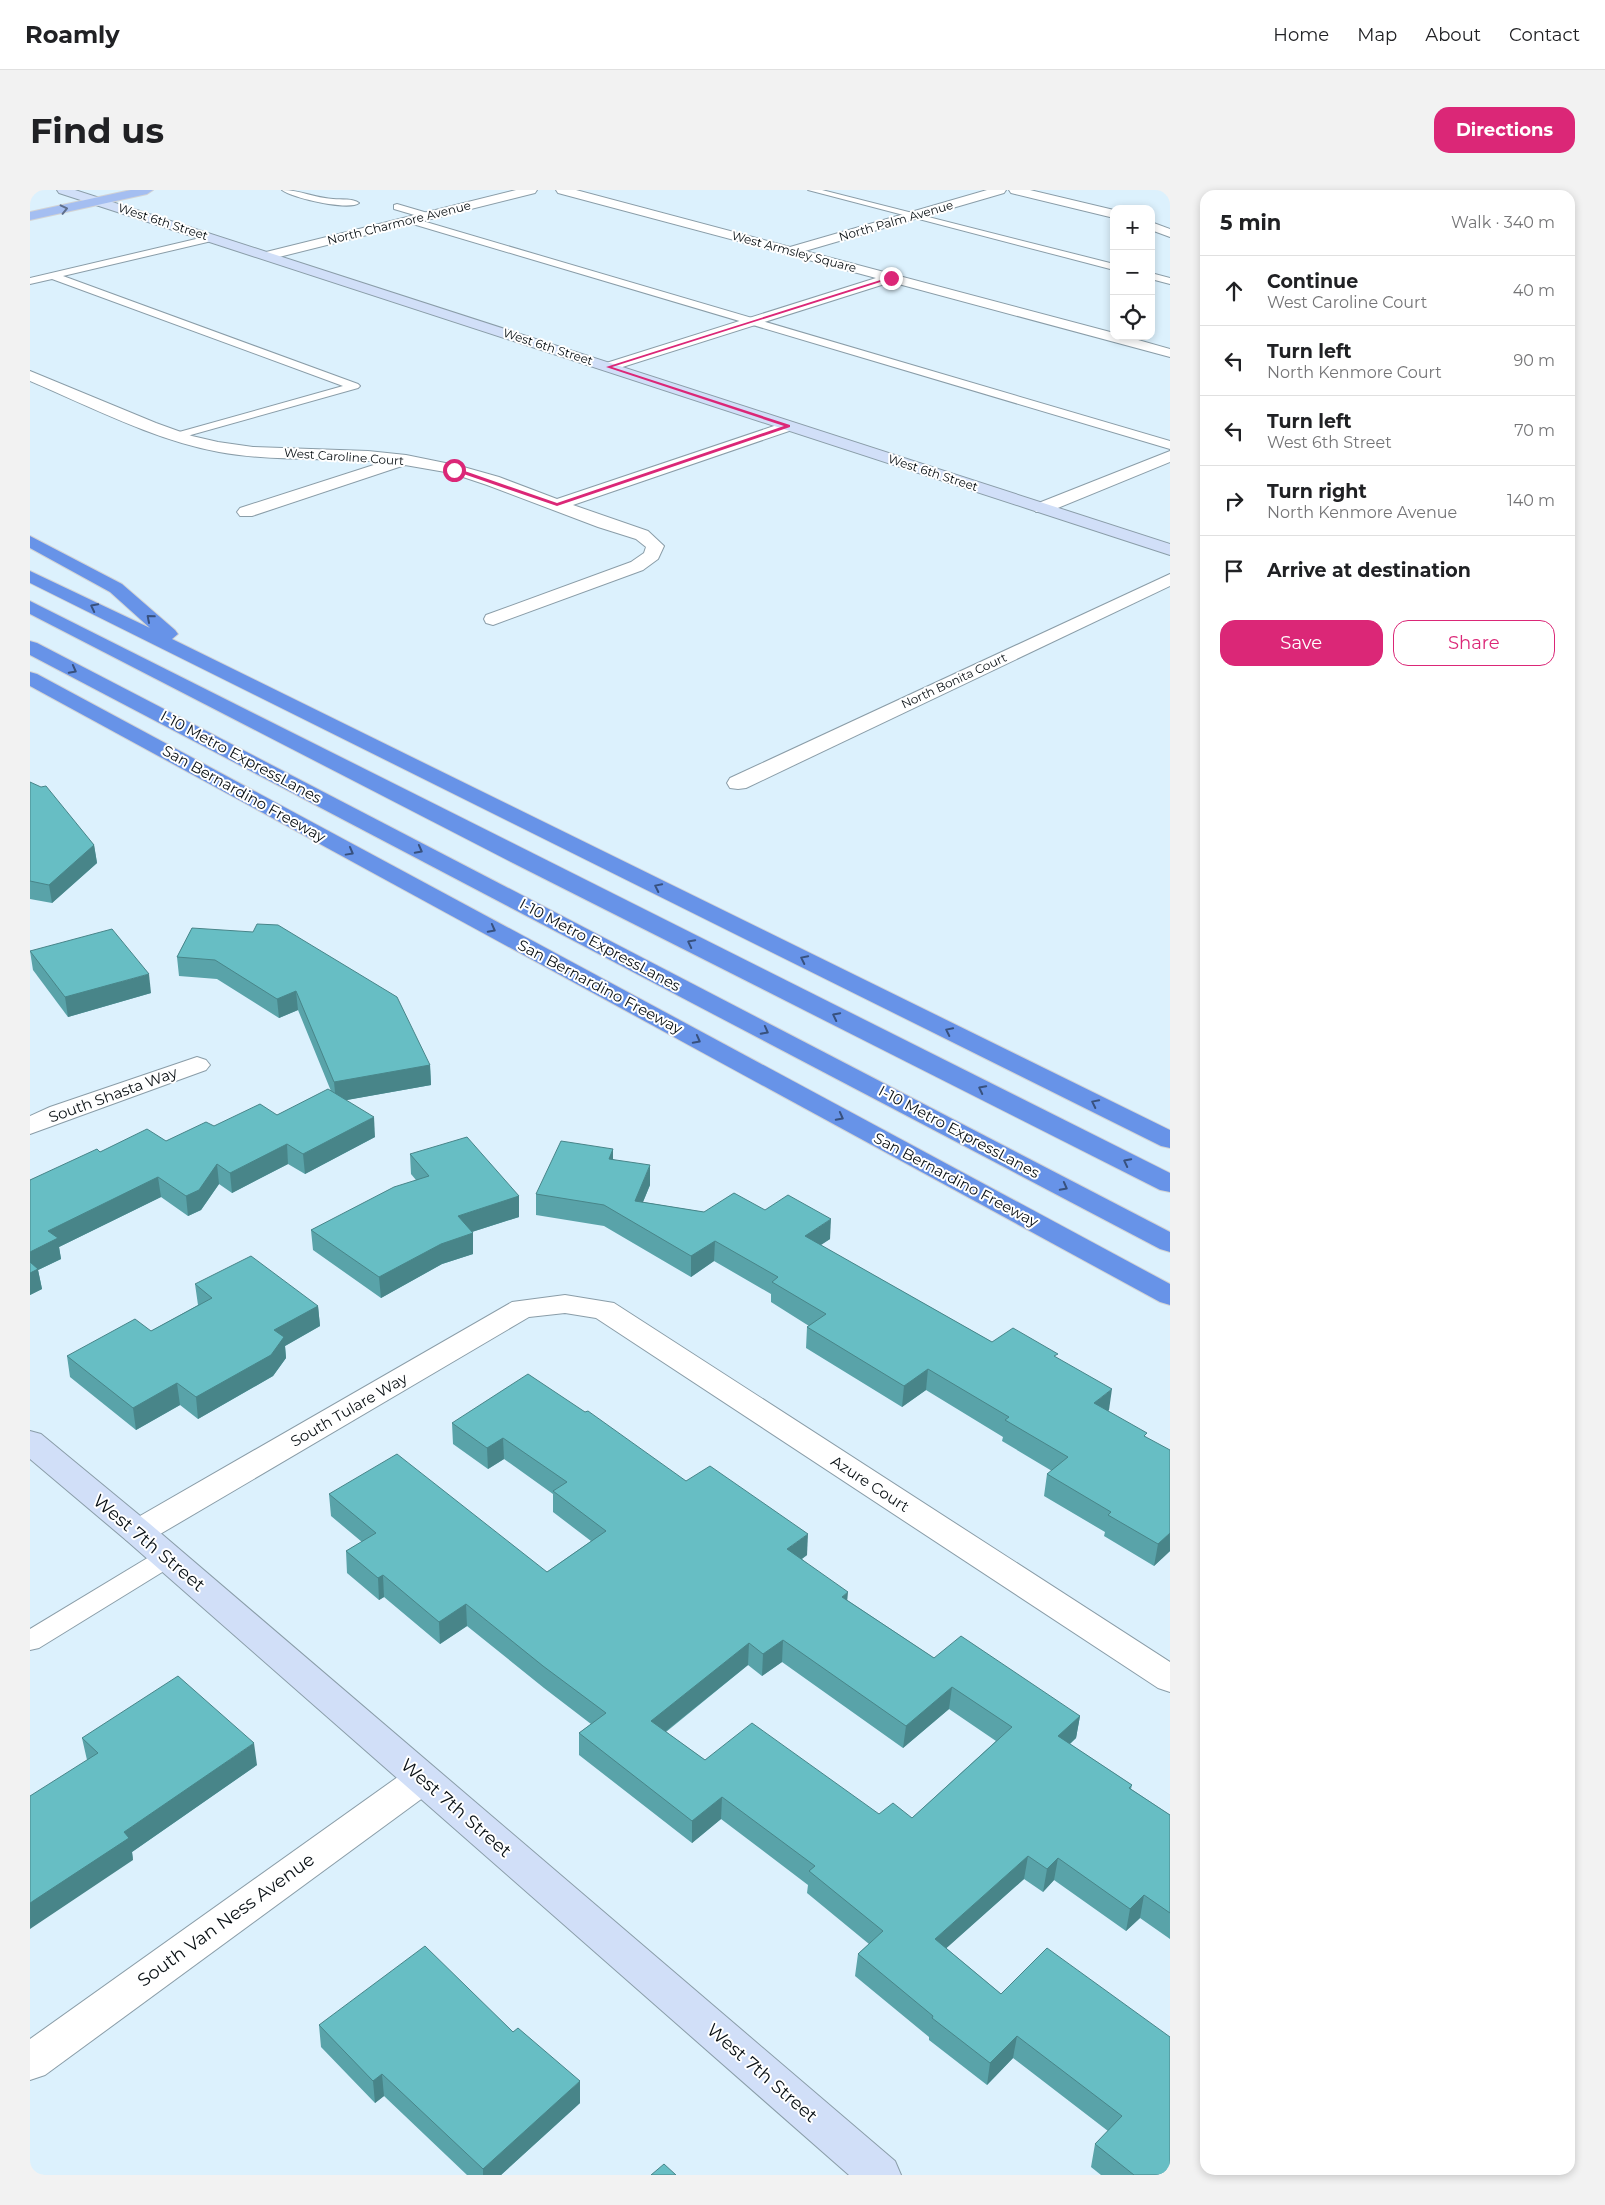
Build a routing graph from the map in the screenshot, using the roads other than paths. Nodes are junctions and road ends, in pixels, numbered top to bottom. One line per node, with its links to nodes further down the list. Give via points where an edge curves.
1 (63, 190): 9 (street, West 6th Street)
2 (147, 190): 9 (main road)
3 (286, 190): 10 (lane, via 330,202)
4 (531, 190): 15 (street, North Charmore Avenue)
5 (562, 190): 20 (street, West Armsley Square)
6 (812, 190): 13 (lane)
7 (1000, 190): 13 (street, North Palm Avenue)
8 (1015, 190): 12 (street)
9 (98, 201): 14 (main road, one-way to 9); 19 (street, West 6th Street)
10 (355, 203)
11 (397, 207): 15 (lane)
12 (1110, 213)
13 (914, 215): 20 (street, North Palm Avenue); 22 (lane)
14 (30, 216)
15 (428, 216): 16 (street, North Charmore Avenue)
16 (409, 220): 21 (street, North Charmore Avenue); 28 (lane)
17 (1155, 227): 18 (street)
18 (1170, 233)
19 (213, 238): 21 (street, West 6th Street); 23 (lane)
20 (791, 251): 25 (street, West Armsley Square)
21 (268, 256): 30 (street, West 6th Street)
22 (1110, 266)
23 (54, 276): 26 (lane); 33 (lane, via 354,386)
24 (1155, 277): 27 (lane)
25 (891, 278): 28 (street); 29 (street, West Armsley Square)
26 (30, 281)
27 (1170, 281)
28 (754, 321): 30 (street); 34 (lane)
29 (1170, 353)
30 (608, 367): 32 (street, West 6th Street)
31 (30, 376): 33 (street, West Caroline Court)
32 (789, 426): 37 (street); 38 (street, West 6th Street)
33 (176, 436): 36 (street, West Caroline Court, via 253,452)
34 (1170, 445)
35 (1170, 456): 38 (street)
36 (406, 460): 37 (street, West Caroline Court, via 454,470); 39 (street)
37 (557, 504): 45 (street, West Caroline Court, via 642,535 654,546 652,555 638,566)
38 (1042, 508): 41 (street, West 6th Street)
39 (246, 512)
40 (30, 541): 47 (highway, one-way to 40, via 116,588)
41 (1170, 550)
42 (30, 576): 47 (highway, one-way to 42)
43 (1170, 579): 51 (street, North Bonita Court)
44 (30, 607): 55 (highway, one-way to 44)
45 (493, 619)
46 (30, 647): 56 (highway, I-10 Metro ExpressLanes, one-way to 56)
47 (200, 661): 54 (highway, one-way to 47)
48 (30, 678): 50 (highway, San Bernardino Freeway)
49 (30, 693): 50 (highway)
50 (150, 742): 57 (highway, San Bernardino Freeway, one-way to 57)
51 (738, 783)
52 (197, 1065): 53 (street, South Shasta Way)
53 (30, 1126)
54 (1170, 1140)
55 (1170, 1184)
56 (1170, 1243)
57 (1170, 1296)
58 (565, 1304): 60 (street, South Tulare Way, via 522,1309); 63 (street, Azure Court, via 604,1310)
59 (30, 1442): 60 (street, West 7th Street)
60 (138, 1532): 61 (street, West 7th Street)
61 (168, 1557): 62 (lane); 64 (street, West 7th Street)
62 (30, 1641)
63 (1170, 1679)
64 (422, 1779): 65 (street, South Van Ness Avenue); 66 (street, West 7th Street)
65 (30, 2062)
66 (880, 2175)

